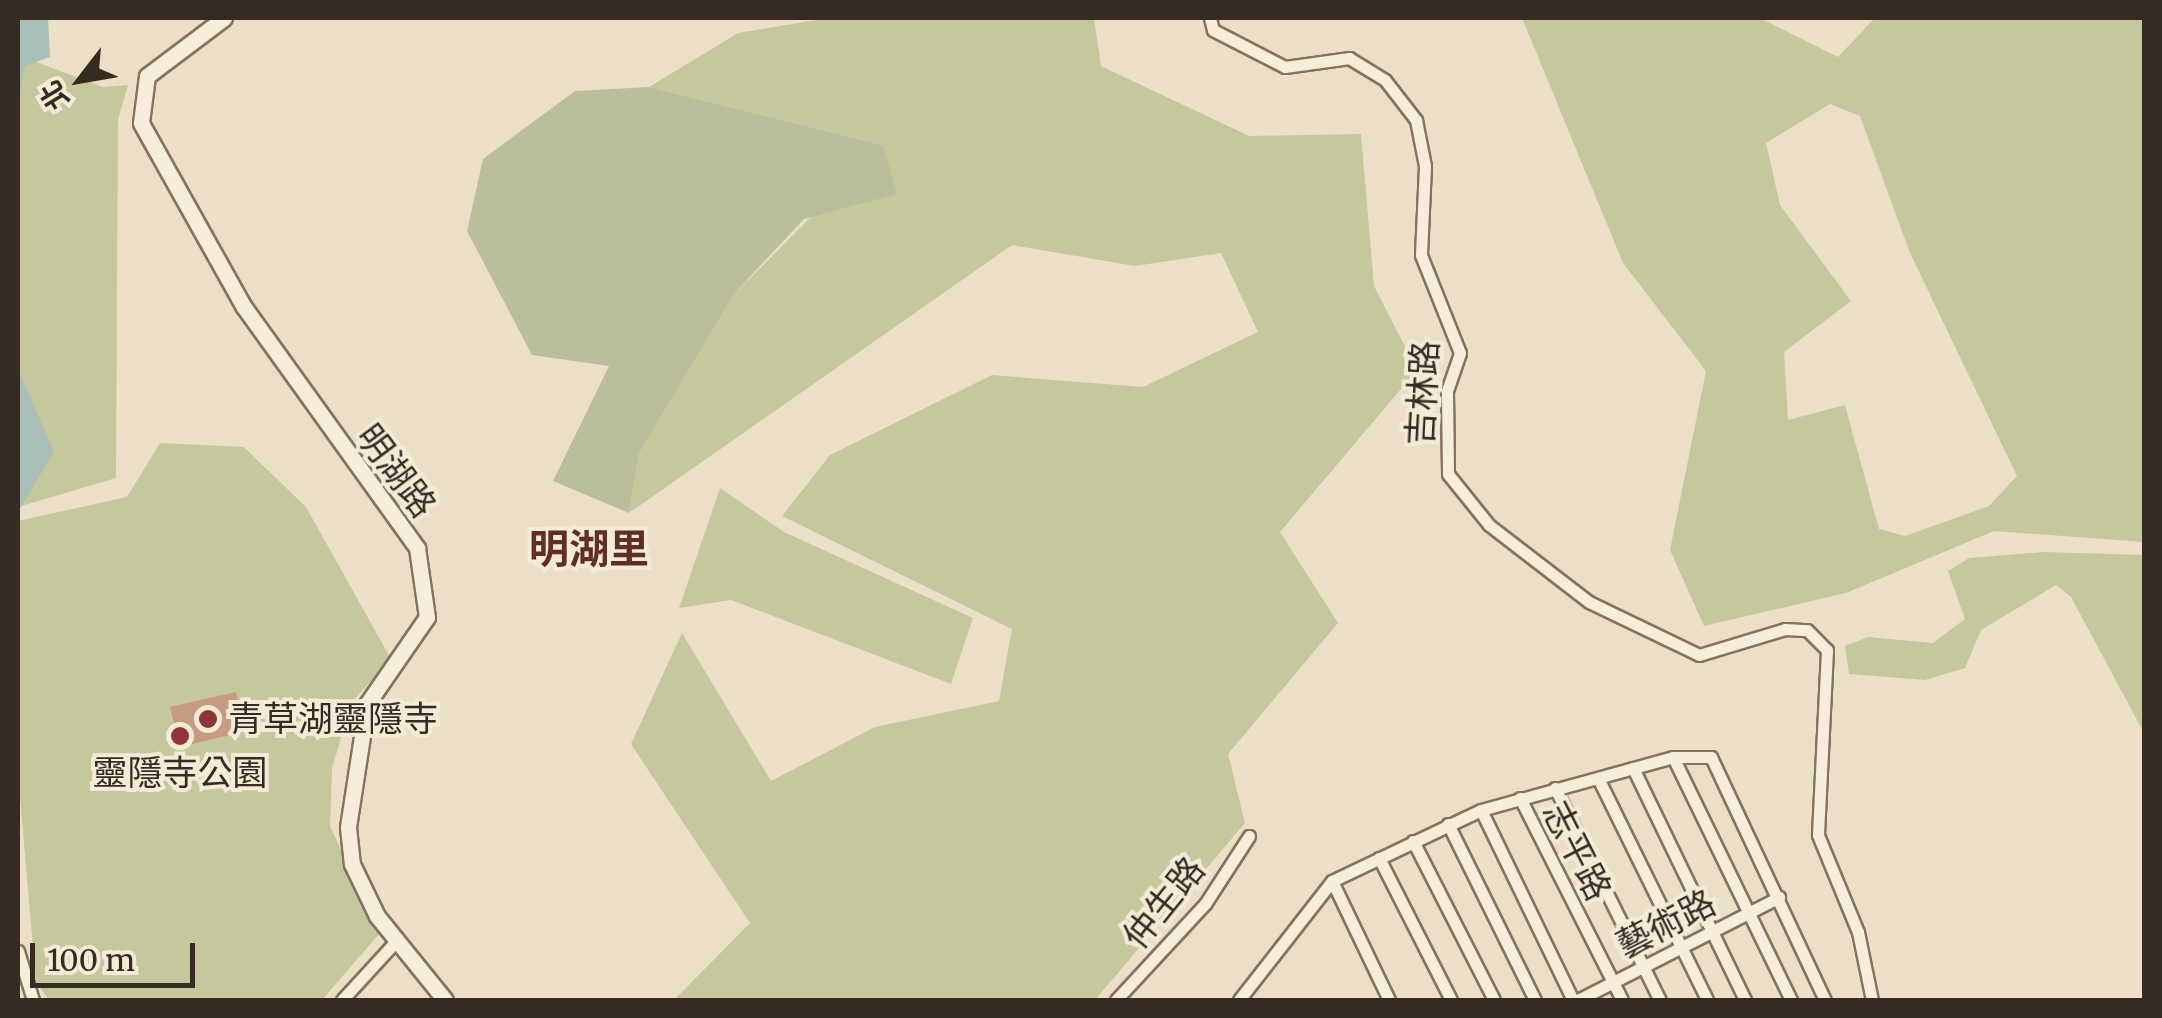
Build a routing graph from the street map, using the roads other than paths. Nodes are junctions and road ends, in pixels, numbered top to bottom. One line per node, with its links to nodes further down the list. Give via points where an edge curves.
1 (224, 18): 17 (street, 明湖路, via 147,76 141,123 244,307 417,548 427,618 367,704 348,826 352,864)
2 (1210, 18): 38 (street, 吉林路, via 1214,30 1285,67 1349,58 1385,80 1416,120 1426,166 1421,255 1460,353 1447,390 1448,474 1489,526 1589,602 1699,655 1785,629 1808,630 1827,650 1818,835 1858,932)
3 (1673, 757): 4 (street, 志平路); 14 (street, 志平路, via 1711,757); 15 (street)
4 (1633, 768): 5 (street, 志平路); 16 (street)
5 (1598, 778): 6 (street, 志平路); 18 (street, 志平路)
6 (1555, 788): 7 (street, 志平路); 20 (street)
7 (1520, 798): 8 (street, 志平路); 21 (street, 志平路)
8 (1480, 810): 9 (street, 志平路); 31 (street)
9 (1448, 824): 11 (street, 志平路); 30 (street)
10 (1249, 836): 25 (street, 仲生路, via 1205,904)
11 (1414, 841): 12 (street, 志平路); 29 (street)
12 (1379, 858): 13 (street, 志平路); 28 (street)
13 (1332, 881): 26 (street); 27 (street)
14 (1779, 898): 15 (street, 藝術路); 37 (street)
15 (1748, 914): 16 (street, 藝術路); 36 (street)
16 (1712, 932): 18 (street, 藝術路); 35 (street)
17 (397, 940): 23 (street); 24 (street, 明湖路)
18 (1681, 947): 20 (street, 藝術路); 34 (street, 志平路)
19 (18, 951): 22 (street)
20 (1643, 966): 21 (street, 藝術路); 33 (street)
21 (1612, 982): 31 (street, 藝術路); 32 (street, 志平路)
22 (33, 1000)
23 (342, 1000)
24 (445, 1000)
25 (1116, 1000)
26 (1239, 1000)
27 (1389, 1000)
28 (1451, 1000)
29 (1494, 1000)
30 (1536, 1000)
31 (1576, 1000)
32 (1622, 1000)
33 (1660, 1000)
34 (1707, 1000)
35 (1744, 1000)
36 (1791, 1000)
37 (1826, 1000)
38 (1872, 1000)

